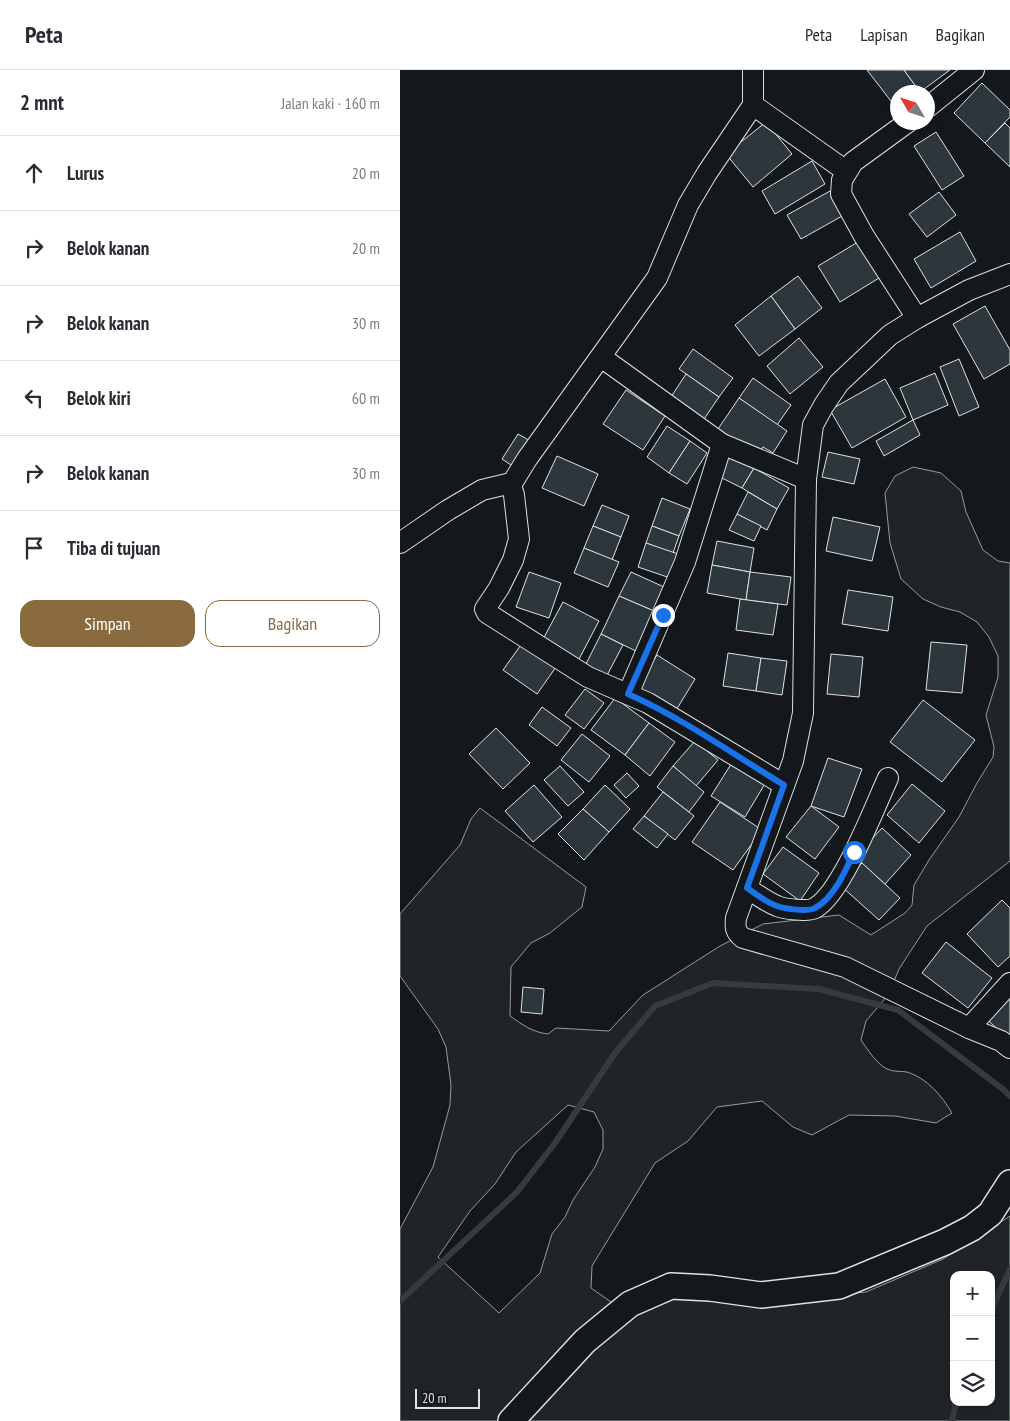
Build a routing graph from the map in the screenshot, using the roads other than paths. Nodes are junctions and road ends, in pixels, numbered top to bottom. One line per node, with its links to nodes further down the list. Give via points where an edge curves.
1 (753, 70): 4 (street)
2 (974, 70): 3 (street)
3 (935, 101)
4 (753, 105): 6 (street); 9 (street, via 688,205 657,278)
5 (897, 130): 6 (street, via 853,162)
6 (846, 171): 8 (street, via 841,194)
7 (1010, 274): 8 (street, via 969,290)
8 (917, 318): 11 (street, via 890,336 856,366 824,405 814,425)
9 (601, 357): 10 (street); 12 (street)
10 (722, 444): 11 (street); 14 (street, via 685,562)
11 (806, 479): 16 (street, via 803,713 793,761)
12 (511, 485): 13 (street, via 482,490); 14 (street, via 519,539 513,560 486,611 588,677)
13 (400, 543)
14 (628, 694): 16 (street, via 688,726)
15 (888, 778): 17 (street, via 842,878 814,909 777,907)
16 (784, 785): 17 (street)
17 (747, 888): 19 (street, via 735,927 743,938 845,967)
18 (1010, 983): 19 (street)
19 (969, 1028): 20 (street)
20 (1010, 1048)
21 (1010, 1183): 22 (street, via 990,1214 972,1228 839,1286 760,1295 671,1286 630,1304 585,1341)
22 (511, 1421)

